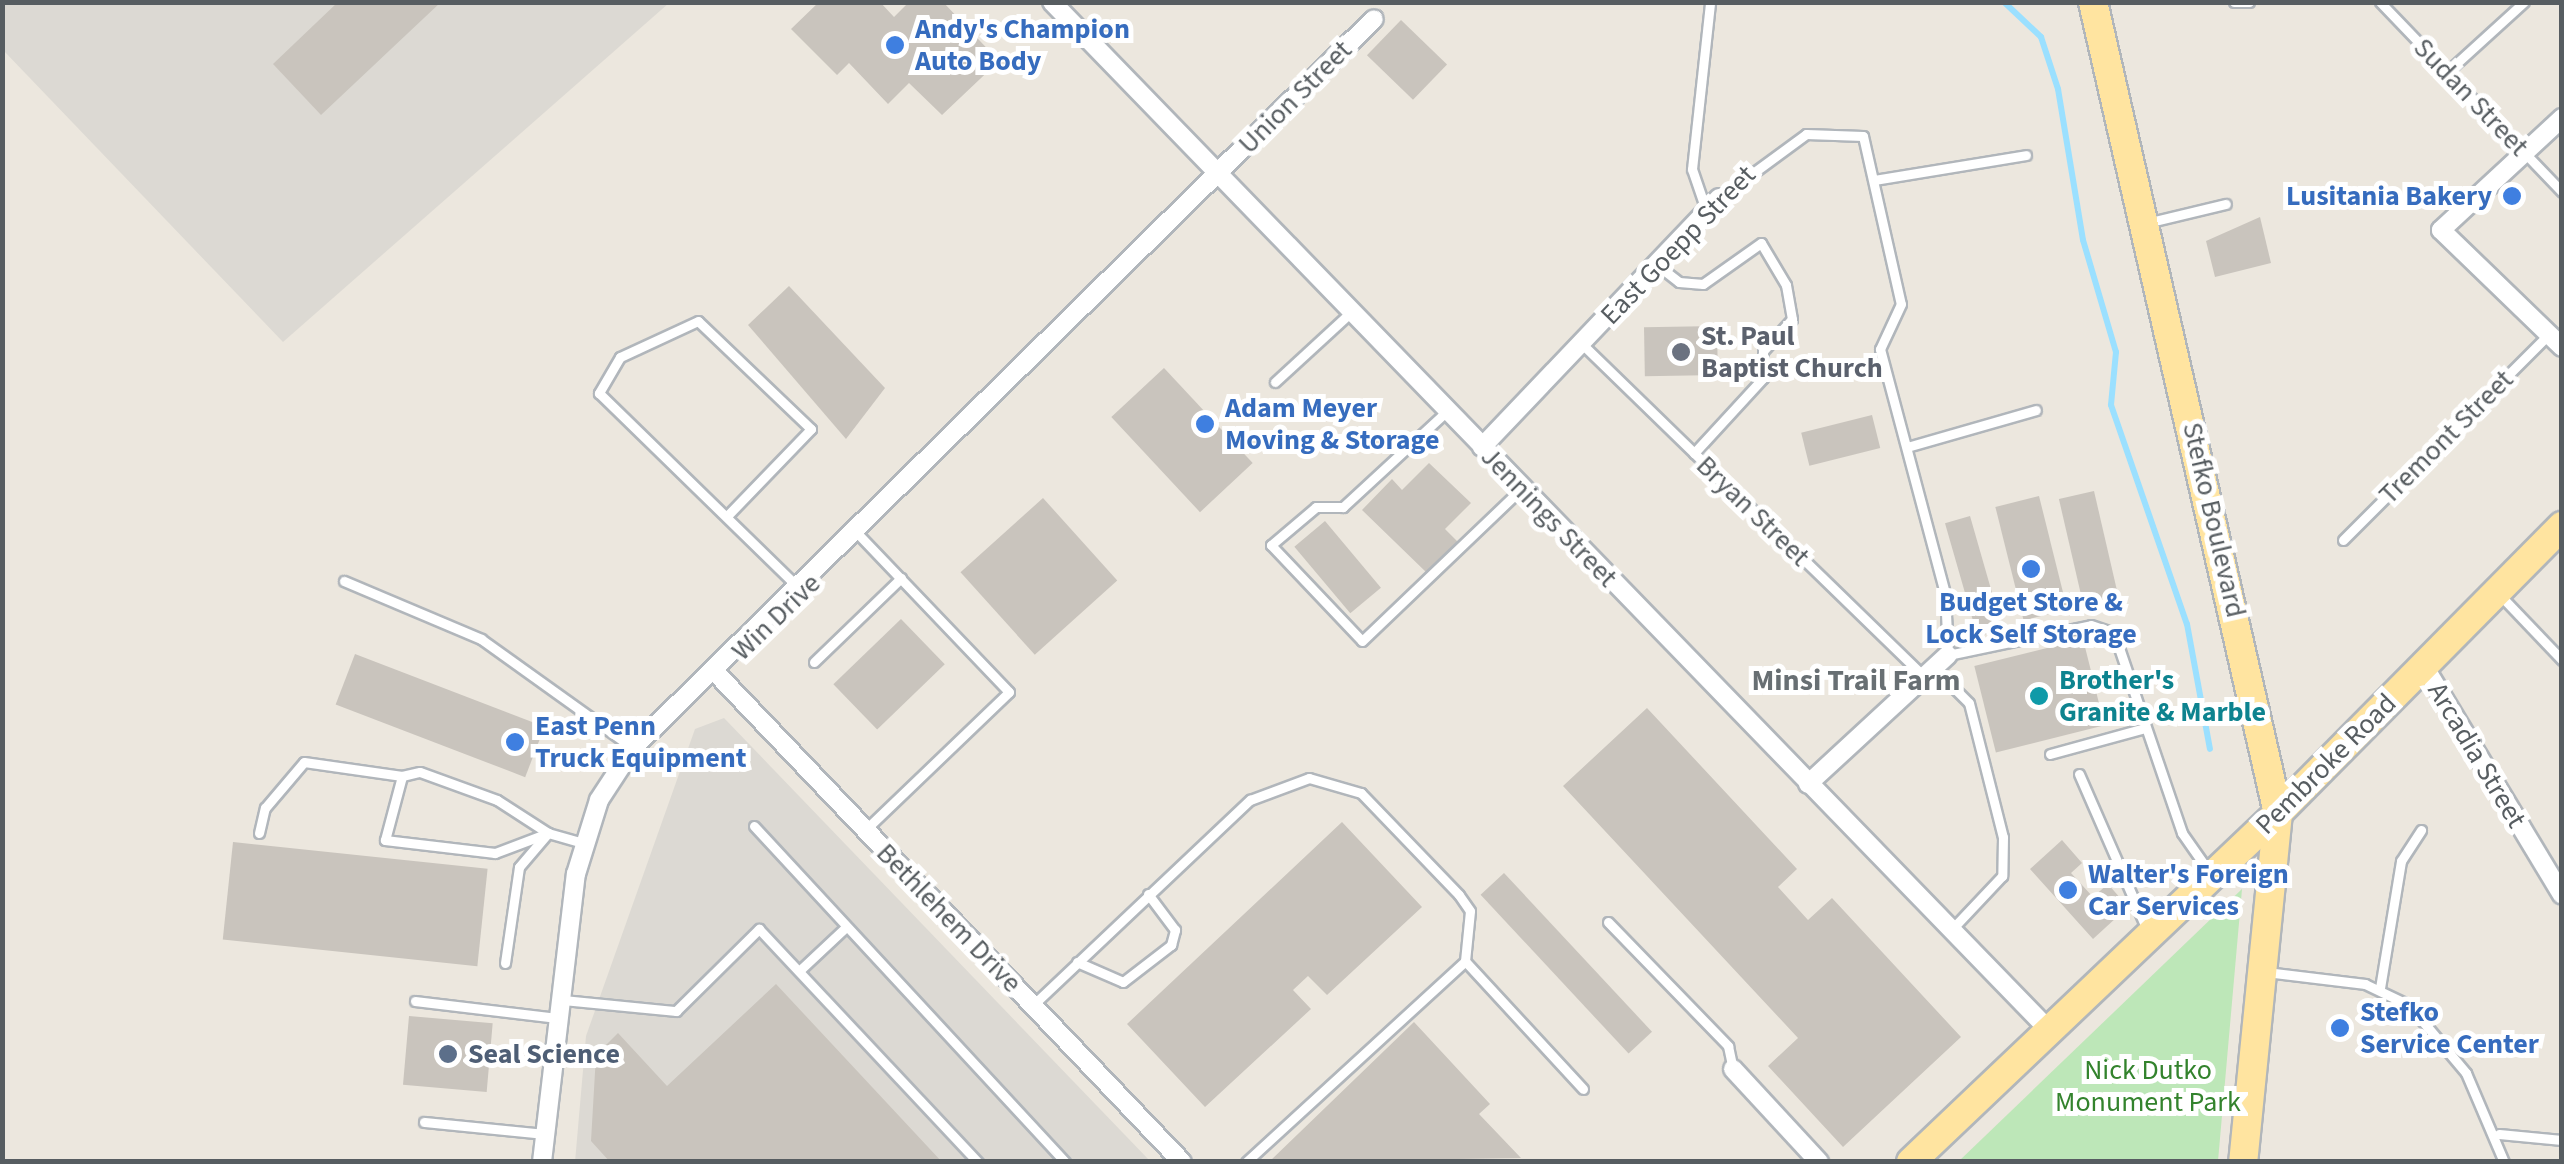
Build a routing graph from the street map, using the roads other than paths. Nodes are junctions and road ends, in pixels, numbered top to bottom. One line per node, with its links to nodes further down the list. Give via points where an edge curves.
1 (1052, 2): 13 (street, Jennings Street)
2 (1710, 2): 17 (lane, via 1692,169)
3 (2093, 2): 18 (main road, Stefko Boulevard)
4 (2234, 2): 5 (lane)
5 (2249, 2)
6 (2380, 2): 9 (lane, Sudan Street)
7 (2524, 2): 9 (lane)
8 (1374, 19): 13 (street, Union Street)
9 (2447, 72): 11 (lane, Sudan Street)
10 (2562, 118): 11 (street)
11 (2525, 152): 15 (lane, Sudan Street); 21 (street, via 2441,230)
12 (2026, 155): 14 (lane)
13 (1215, 175): 20 (street, Jennings Street); 32 (street, Win Drive)
14 (1874, 180): 17 (lane, East Goepp Street, via 1862,136 1806,134); 27 (lane, East Goepp Street, via 1902,304 1880,349)
15 (2562, 192)
16 (2226, 204): 18 (lane)
17 (1713, 205): 19 (street, East Goepp Street)
18 (2143, 223): 49 (main road, Stefko Boulevard)
19 (1656, 264): 22 (street, East Goepp Street); 28 (lane, via 1679,282 1703,284 1760,244 1786,285 1792,319 1763,351 1763,378)
20 (1350, 312): 23 (lane); 25 (street, Jennings Street)
21 (2555, 340): 33 (lane, Tremont Street)
22 (1582, 344): 26 (street, East Goepp Street); 28 (lane, Bryan Street)
23 (1275, 382)
24 (2036, 410): 27 (lane)
25 (1447, 411): 26 (street, Jennings Street); 29 (lane, via 1342,507 1316,507 1271,545 1362,641)
26 (1482, 446): 29 (street, Jennings Street)
27 (1907, 447): 41 (lane, via 1954,634)
28 (1694, 453): 41 (lane, Bryan Street)
29 (1522, 488): 48 (street, Jennings Street)
30 (727, 516): 30 (lane, via 599,392 620,357 698,321 812,429); 36 (lane)
31 (2562, 526): 37 (main road, Pembroke Road)
32 (859, 534): 34 (lane); 36 (street, Win Drive)
33 (2343, 540)
34 (901, 578): 39 (lane); 51 (lane, via 1009,692)
35 (344, 581): 44 (lane, via 481,639)
36 (802, 591): 42 (street, Win Drive)
37 (2497, 592): 38 (lane); 40 (main road, Pembroke Road)
38 (2562, 660)
39 (814, 662)
40 (2424, 666): 49 (main road, Pembroke Road); 58 (street, Arcadia Street)
41 (1935, 667): 43 (lane, via 2091,625 2114,632); 48 (street); 61 (lane, Bryan Street, via 1968,703 2003,836 2002,876)
42 (717, 674): 44 (street, Win Drive); 51 (street, Bethlehem Drive)
43 (2145, 728): 45 (lane); 56 (lane, via 2182,833)
44 (633, 748): 55 (street, Win Drive)
45 (2050, 754)
46 (2078, 774): 62 (lane)
47 (402, 776): 53 (lane, via 304,762 265,808); 54 (lane, via 420,772 497,800); 54 (lane, via 384,840 495,853)
48 (1808, 784): 61 (street, Jennings Street)
49 (2278, 813): 56 (main road, Pembroke Road); 67 (main road, Stefko Boulevard)
50 (754, 826): 60 (lane)
51 (865, 830): 70 (street, Bethlehem Drive)
52 (2421, 830): 68 (lane, via 2401,860)
53 (259, 833)
54 (548, 833): 55 (lane); 65 (lane, via 519,866)
55 (584, 843): 71 (street, Win Drive)
56 (2212, 876): 62 (main road, Pembroke Road)
57 (1148, 894): 63 (lane, via 1250,800 1310,778 1338,781 1361,792 1459,895 1470,912); 64 (lane); 64 (lane, via 1175,930 1171,945 1123,982)
58 (2562, 895)
59 (1608, 922): 73 (lane, via 1728,1046)
60 (846, 927): 66 (lane); 81 (lane)
61 (1952, 929): 72 (street, Jennings Street)
62 (2149, 934): 72 (main road, Pembroke Road)
63 (1465, 961): 74 (lane); 83 (lane)
64 (1077, 962): 70 (lane)
65 (505, 963)
66 (799, 972): 71 (lane, via 759,929 676,1012); 80 (lane)
67 (2266, 972): 68 (lane); 86 (main road, Stefko Boulevard)
68 (2380, 988): 77 (lane, via 2440,1036)
69 (415, 1001): 71 (lane)
70 (1033, 1005): 82 (street, Bethlehem Drive)
71 (558, 1009): 76 (street, Win Drive)
72 (2049, 1030): 85 (main road, Pembroke Road)
73 (1733, 1069): 84 (street)
74 (1583, 1089)
75 (424, 1122): 76 (lane)
76 (544, 1134): 79 (street, Win Drive)
77 (2499, 1134): 78 (lane); 87 (lane)
78 (2562, 1140)
79 (542, 1162)
80 (978, 1162)
81 (1065, 1162)
82 (1182, 1162)
83 (1246, 1162)
84 (1818, 1162)
85 (1911, 1162)
86 (2243, 1162)
87 (2504, 1162)

